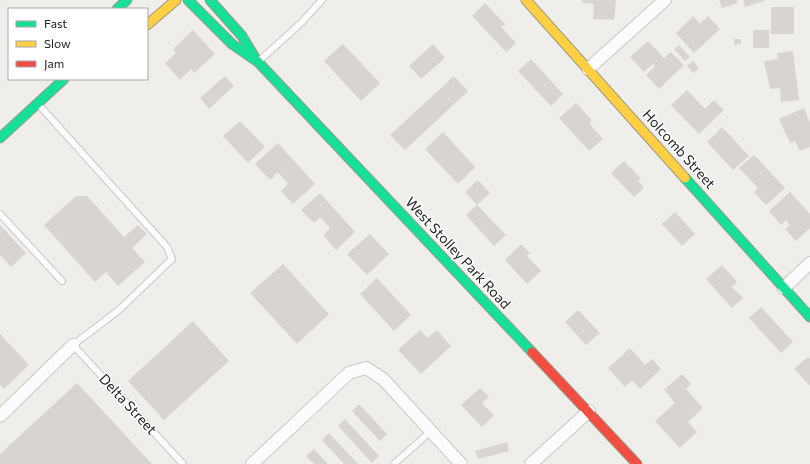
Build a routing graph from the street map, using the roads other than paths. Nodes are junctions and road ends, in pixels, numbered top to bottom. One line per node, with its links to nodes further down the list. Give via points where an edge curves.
1 (126, 0): 8 (main road)
2 (176, 0): 9 (main road)
3 (188, 0): 10 (main road, West Stolley Park Road, via 232,44)
4 (210, 0): 10 (main road, West Stolley Park Road, via 242,36)
5 (322, 0): 10 (lane)
6 (526, 0): 11 (main road, Holcomb Street)
7 (665, 0): 11 (street)
8 (118, 8)
9 (148, 24)
10 (258, 62): 21 (main road, West Stolley Park Road)
11 (588, 69): 18 (main road, Holcomb Street)
12 (63, 80): 13 (main road)
13 (38, 104): 14 (main road); 20 (lane, via 167,247 172,259 118,310)
14 (0, 138)
15 (0, 214): 17 (lane)
16 (810, 262): 18 (street)
17 (62, 281)
18 (784, 288): 19 (main road, Holcomb Street)
19 (810, 317)
20 (73, 345): 22 (street); 24 (lane, Delta Street)
21 (590, 411): 28 (street); 29 (main road, West Stolley Park Road)
22 (0, 416)
23 (430, 431): 25 (street, via 383,379 366,368 349,373); 26 (lane); 27 (street)
24 (183, 464)
25 (252, 464)
26 (394, 464)
27 (461, 464)
28 (531, 464)
29 (638, 464)

